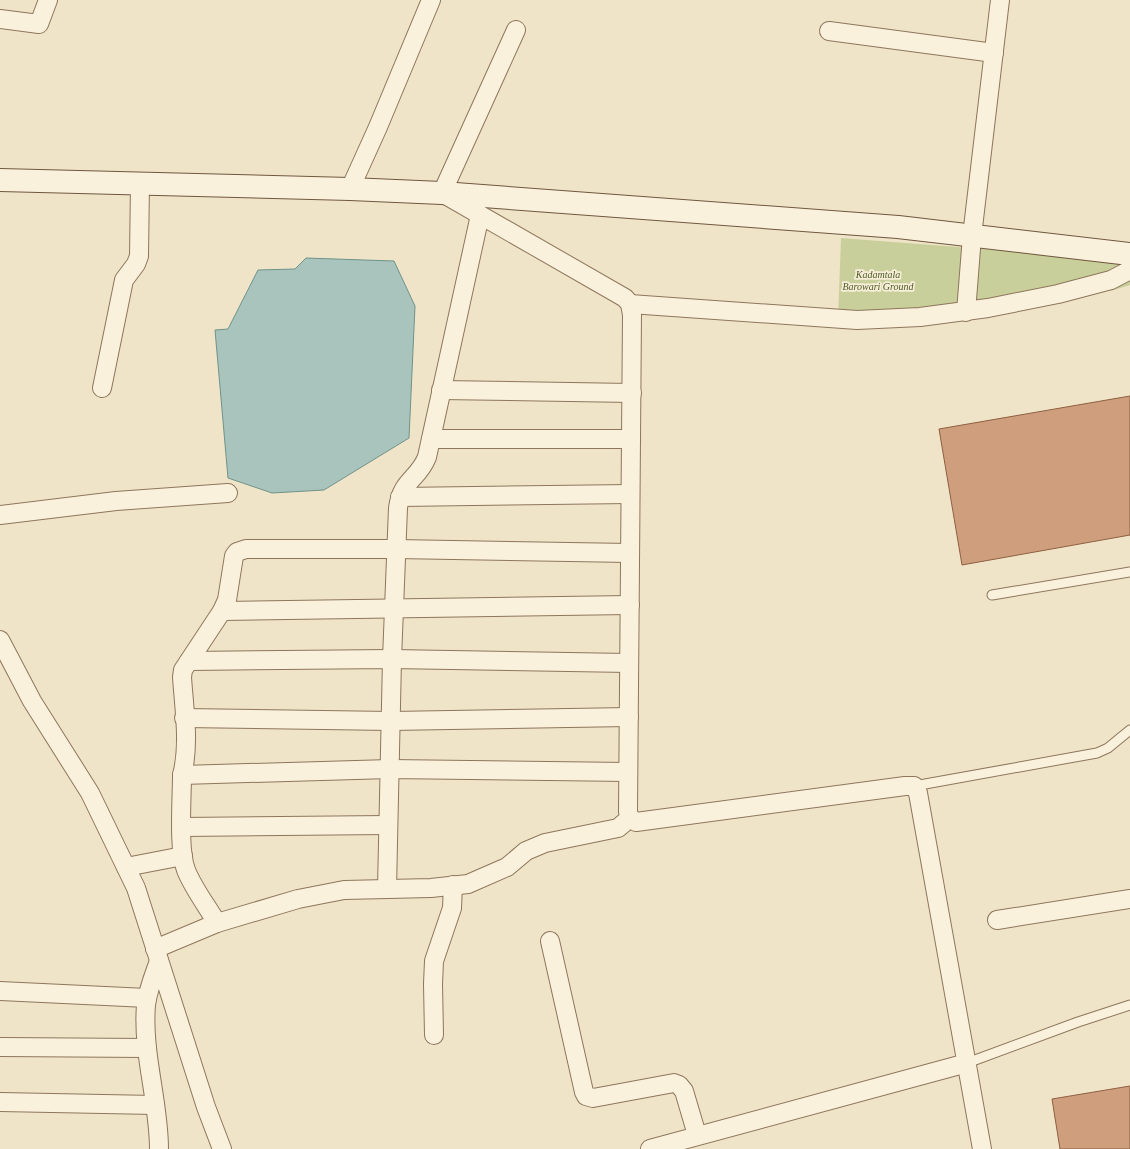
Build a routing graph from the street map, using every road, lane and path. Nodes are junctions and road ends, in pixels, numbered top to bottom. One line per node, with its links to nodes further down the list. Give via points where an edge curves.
1 (48, 0): 4 (street, via 39,24)
2 (431, 0): 10 (street)
3 (1000, 0): 7 (street)
4 (0, 19)
5 (516, 30): 11 (street)
6 (829, 31): 7 (street)
7 (994, 53): 13 (street)
8 (0, 180): 9 (street)
9 (140, 184): 10 (street); 18 (street, via 139,256 124,280)
10 (350, 189): 11 (street)
11 (442, 193): 12 (street); 13 (street, via 898,226)
12 (480, 215): 16 (street, via 625,298); 19 (street)
13 (972, 236): 14 (street); 17 (street)
14 (1130, 254)
15 (1130, 270): 17 (street, via 1111,280 1058,294)
16 (630, 304): 17 (street, via 857,320); 20 (street)
17 (966, 312)
18 (102, 388)
19 (441, 390): 20 (street); 21 (street)
20 (632, 393): 22 (street)
21 (431, 439): 22 (street); 25 (street, via 425,463 405,486)
22 (631, 439): 24 (street)
23 (228, 493): 26 (street, via 116,501)
24 (630, 494): 25 (street); 28 (street)
25 (400, 496): 27 (street)
26 (0, 515)
27 (396, 549): 28 (street); 32 (street); 33 (street, via 237,552 234,556 227,600)
28 (630, 553): 31 (street)
29 (1130, 572): 30 (lane)
30 (992, 595)
31 (630, 605): 32 (street); 37 (street)
32 (394, 608): 33 (street); 35 (street)
33 (222, 611): 36 (street)
34 (0, 640): 50 (street, via 32,701 90,793)
35 (392, 658): 36 (street); 37 (street); 40 (street)
36 (189, 661): 39 (street, via 182,677)
37 (629, 663): 38 (street)
38 (629, 717): 40 (street); 43 (street)
39 (184, 718): 40 (street); 44 (street, via 185,764)
40 (391, 721): 42 (street)
41 (1130, 730): 45 (lane, via 1108,748 1097,753)
42 (390, 769): 43 (street); 44 (street); 47 (street)
43 (628, 772): 46 (street)
44 (182, 775): 48 (street)
45 (914, 786): 46 (street, via 636,822); 64 (street, via 918,793)
46 (630, 818): 51 (street, via 618,828 545,843 526,851 507,868 468,884)
47 (388, 825): 48 (street); 52 (street)
48 (182, 827): 49 (street)
49 (183, 856): 50 (street); 55 (street, via 192,881)
50 (126, 867): 57 (street, via 136,888)
51 (453, 885): 52 (street); 61 (street, via 452,908 434,961)
52 (387, 888): 55 (street, via 344,890 298,899)
53 (1130, 899): 54 (street)
54 (997, 920)
55 (217, 923): 57 (street)
56 (550, 941): 67 (street, via 586,1096 593,1098 674,1083 684,1091)
57 (157, 955): 59 (street); 70 (street)
58 (0, 991): 59 (street)
59 (147, 998): 63 (street)
60 (1130, 1005): 64 (lane)
61 (434, 1035)
62 (0, 1047): 63 (street)
63 (147, 1048): 66 (street)
64 (967, 1063): 67 (street); 71 (street)
65 (0, 1102): 66 (street)
66 (155, 1104): 69 (street)
67 (697, 1135): 68 (street)
68 (655, 1148)
69 (159, 1149)
70 (222, 1149)
71 (982, 1149)

